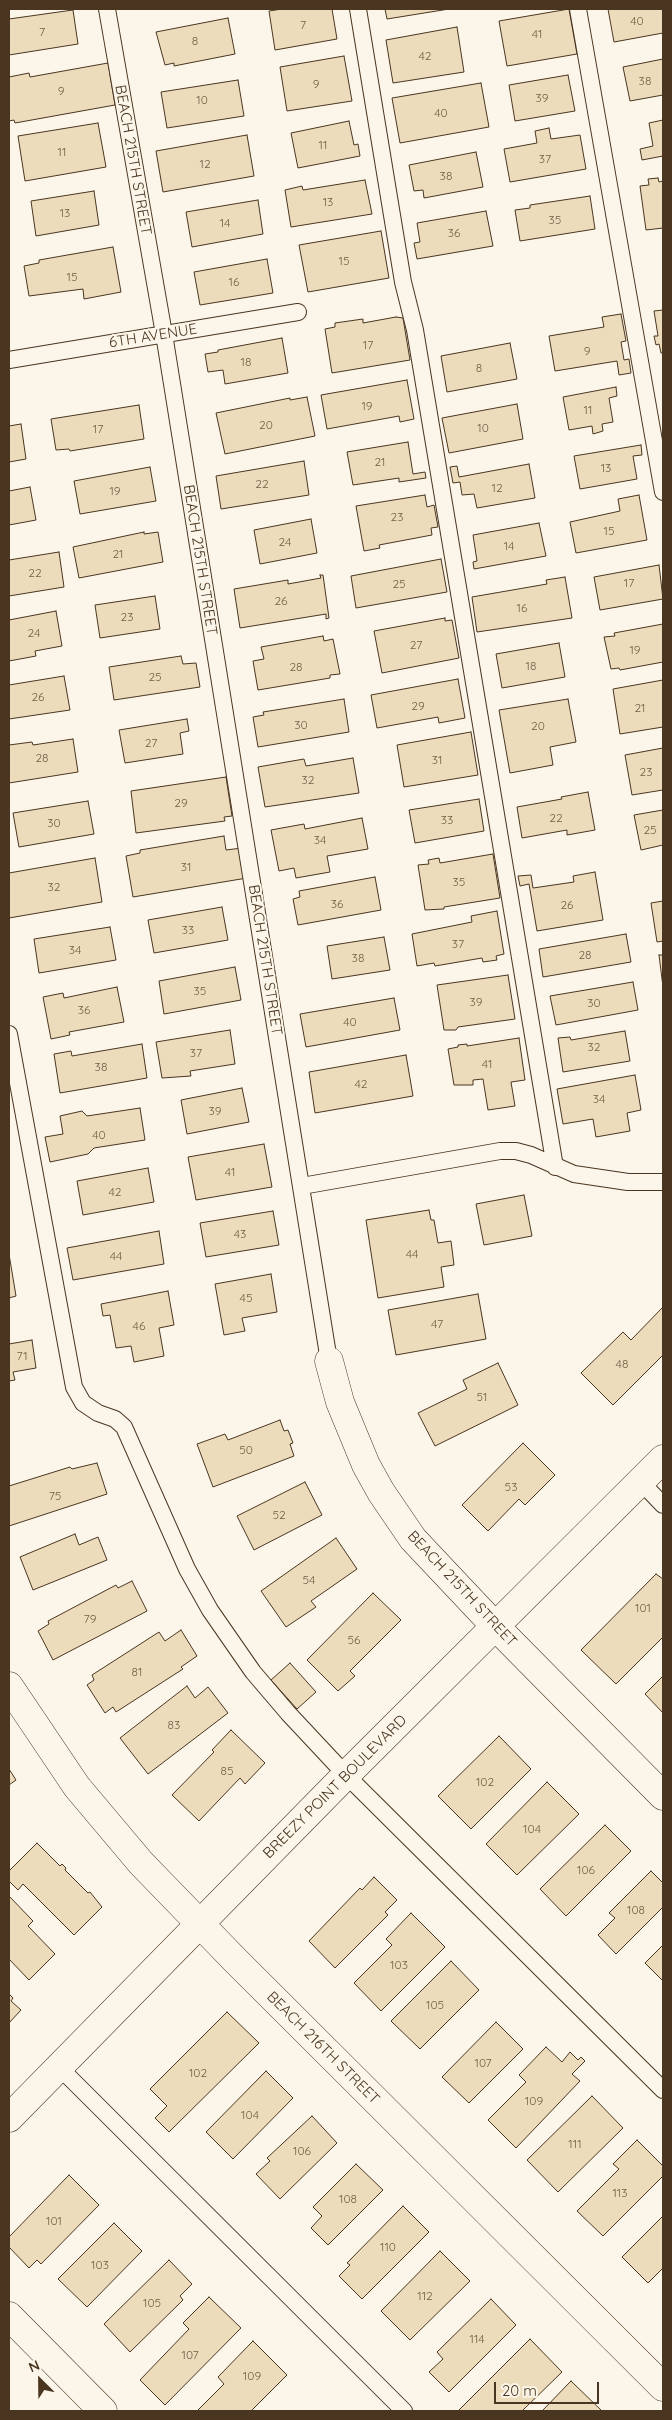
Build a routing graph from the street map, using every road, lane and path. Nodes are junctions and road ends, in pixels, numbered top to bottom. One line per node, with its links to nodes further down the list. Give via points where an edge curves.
1 (107, 9): 5 (lane, BEACH 215TH STREET)
2 (358, 9): 9 (lane, via 403,282 417,340)
3 (578, 9): 7 (lane)
4 (298, 312): 5 (lane, 6TH AVENUE)
5 (164, 334): 6 (lane, 6TH AVENUE); 11 (lane, BEACH 215TH STREET)
6 (9, 360)
7 (663, 492)
8 (9, 1034): 18 (lane, via 74,1387 83,1403 124,1427 183,1561 210,1610 253,1672)
9 (555, 1167): 10 (lane, via 574,1174 628,1182); 11 (lane, via 531,1155 500,1151)
10 (663, 1182)
11 (302, 1186): 12 (lane, BEACH 215TH STREET)
12 (329, 1361): 16 (street, BEACH 215TH STREET, via 355,1441 381,1492 423,1551)
13 (663, 1459): 14 (street, BREEZY POINT BOULEVARD)
14 (640, 1481): 15 (lane); 16 (street, BREEZY POINT BOULEVARD)
15 (663, 1505)
16 (495, 1626): 18 (street, BREEZY POINT BOULEVARD); 19 (street, BEACH 215TH STREET)
17 (9, 1686): 20 (street, BEACH 216TH STREET, via 88,1801)
18 (346, 1775): 20 (street, BREEZY POINT BOULEVARD); 22 (lane)
19 (663, 1796)
20 (199, 1924): 21 (street, BREEZY POINT BOULEVARD); 25 (street, BEACH 216TH STREET)
21 (59, 2067): 23 (street, BREEZY POINT BOULEVARD); 27 (lane)
22 (663, 2090)
23 (9, 2118)
24 (9, 2316): 26 (street)
25 (663, 2387)
26 (103, 2411)
27 (404, 2411)

